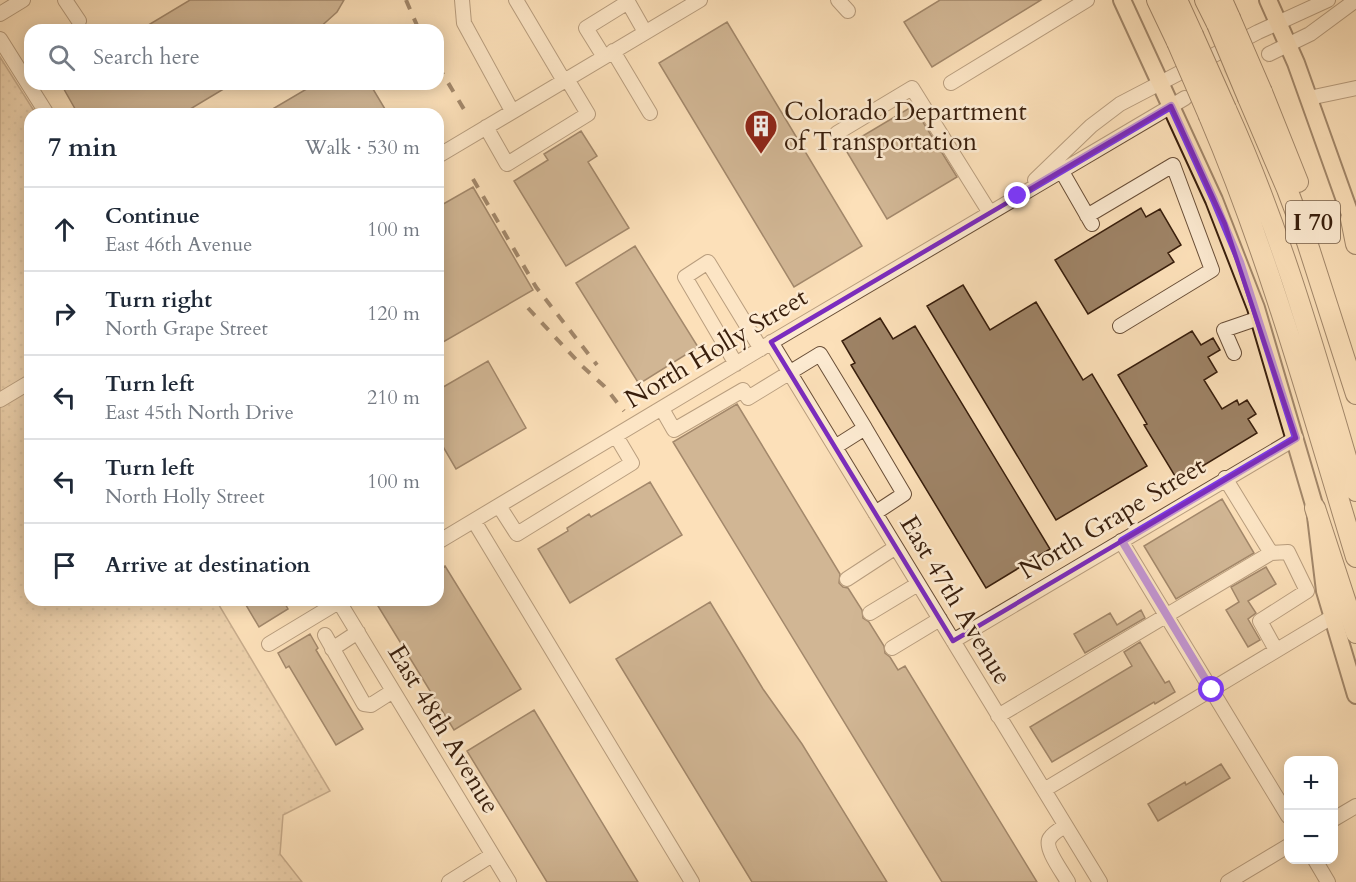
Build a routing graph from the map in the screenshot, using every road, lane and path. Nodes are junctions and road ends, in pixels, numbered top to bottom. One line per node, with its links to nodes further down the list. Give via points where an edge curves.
1 (22, 0): 17 (street)
2 (65, 0): 19 (street)
3 (462, 0): 37 (street, via 464,23)
4 (516, 0): 28 (street)
5 (700, 0): 21 (street)
6 (837, 0): 16 (street)
7 (1086, 0): 30 (street)
8 (1122, 0): 29 (main road)
9 (1156, 0): 22 (highway, I 70)
10 (1177, 0): 22 (highway)
11 (1205, 0): 18 (highway)
12 (1268, 0): 20 (main road)
13 (1328, 0): 20 (street, North Holly Street)
14 (1356, 0): 24 (street, via 1317,30)
15 (630, 1): 21 (street); 25 (street, via 586,28)
16 (848, 11)
17 (0, 14)
18 (1223, 14): 33 (highway, I 70, bridge)
19 (79, 21)
20 (1278, 22): 24 (main road); 29 (street, North Holly Street)
21 (645, 32): 25 (street)
22 (1185, 38): 38 (highway, I 70, bridge)
23 (0, 39): 27 (street)
24 (1289, 45): 26 (street); 34 (main road)
25 (608, 54): 28 (street); 39 (street)
26 (1269, 54)
27 (24, 77)
28 (566, 80): 37 (street); 40 (street, via 588,114 507,164)
29 (1160, 82): 35 (main road); 44 (street, North Holly Street, via 1099,119)
30 (951, 84)
31 (1356, 88): 34 (street)
32 (32, 90): 36 (street)
33 (1255, 95): 52 (highway, I 70, via 1302,191); 57 (highway, via 1294,189)
34 (1309, 98): 46 (main road)
35 (1178, 102): 43 (street, North Holly Street); 48 (main road)
36 (43, 108)
37 (512, 111): 40 (street)
38 (1218, 112): 54 (highway, I 70); 65 (highway, via 1273,222)
39 (650, 113)
40 (486, 127): 42 (street)
41 (837, 133): 45 (street, via 912,88)
42 (444, 152)
43 (1061, 170): 44 (street, North Holly Street); 49 (street, via 1090,220 1173,165 1212,270)
44 (1018, 196): 45 (street, North Holly Street)
45 (990, 213): 50 (street, North Holly Street)
46 (1353, 226): 47 (highway)
47 (1356, 244)
48 (1259, 318): 51 (street, via 1224,330); 62 (main road)
49 (1120, 326)
50 (766, 346): 53 (street, North Holly Street); 53 (street, East 47th Avenue, via 708,262 685,277); 55 (street, East 47th Avenue)
51 (1234, 353)
52 (1356, 356)
53 (736, 364): 59 (street, North Holly Street)
54 (1298, 365): 70 (highway); 75 (highway, I 70)
55 (790, 373): 59 (street, via 748,398 743,390 674,430); 60 (street, via 820,354); 63 (street, East 47th Avenue)
56 (24, 386): 58 (street)
57 (1356, 394)
58 (0, 400)
59 (662, 409): 61 (street, North Holly Street)
60 (864, 428): 63 (street); 68 (street, via 904,494)
61 (616, 436): 66 (street, North Holly Street); 66 (street, via 632,463 517,534)
62 (1296, 438): 64 (street, North Grape Street); 67 (main road)
63 (835, 447): 68 (street, East 47th Avenue)
64 (1225, 478): 72 (street, North Grape Street); 74 (street)
65 (1356, 491)
66 (499, 506): 69 (street, North Holly Street)
67 (1315, 508): 82 (main road); 85 (highway)
68 (875, 513): 73 (street, East 47th Avenue)
69 (474, 521): 71 (street, North Holly Street); 106 (street)
70 (1356, 530)
71 (444, 538)
72 (1122, 541): 81 (street); 87 (street, North Grape Street)
73 (896, 547): 76 (street); 77 (street, East 47th Avenue)
74 (1271, 554): 81 (street); 91 (street, via 1287,552 1307,591 1260,621)
75 (1356, 557)
76 (847, 579)
77 (918, 584): 80 (street); 83 (street, East 47th Avenue)
78 (332, 606): 88 (street)
79 (343, 606): 84 (street, East 48th Avenue)
80 (870, 613)
81 (1167, 615): 92 (street); 95 (street)
82 (1332, 617): 91 (street); 94 (main road)
83 (940, 619): 87 (street, East 47th Avenue); 89 (street)
84 (358, 633): 90 (street); 93 (street, East 48th Avenue)
85 (1356, 633)
86 (325, 635): 90 (street)
87 (953, 641): 95 (street, East 47th Avenue)
88 (269, 644)
89 (892, 648)
90 (332, 649): 93 (street, via 364,704 371,705)
91 (1276, 650): 92 (street)
92 (1212, 690): 96 (street); 98 (street)
93 (393, 691): 102 (street, East 48th Avenue)
94 (1356, 695)
95 (999, 716): 96 (street, East 47th Avenue)
96 (1044, 790): 100 (street, East 47th Avenue)
97 (1356, 806): 99 (street)
98 (1284, 810)
99 (1338, 817)
100 (1065, 826): 107 (street, via 1048,841 1048,848); 108 (street, East 47th Avenue)
101 (1284, 848): 109 (street)
102 (492, 855): 104 (street); 105 (street, East 48th Avenue)
103 (1317, 864): 110 (street)
104 (449, 882)
105 (509, 882)
106 (692, 882)
107 (1068, 882)
108 (1100, 882)
109 (1228, 882)
110 (1328, 882)

